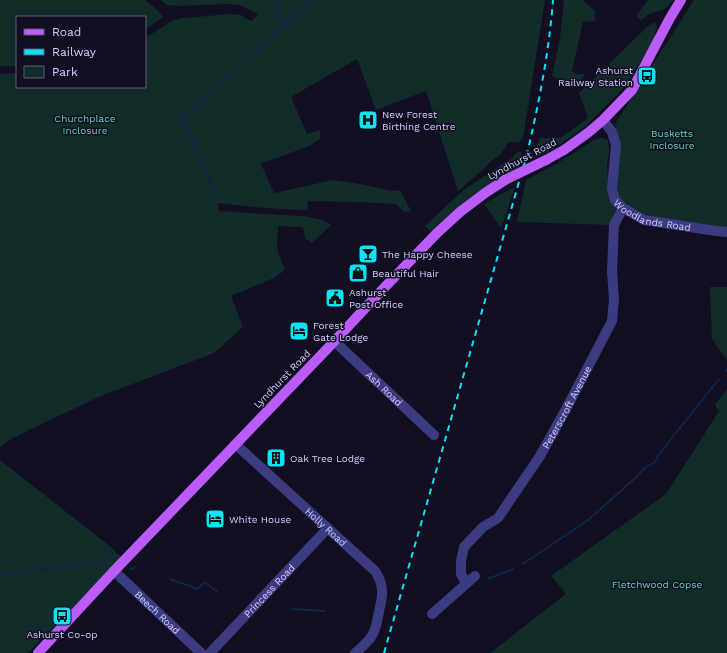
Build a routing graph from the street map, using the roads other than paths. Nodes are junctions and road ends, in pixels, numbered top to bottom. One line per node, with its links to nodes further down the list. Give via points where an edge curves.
1 (681, 0): 2 (main road, Lyndhurst Road, via 632,90)
2 (603, 120): 3 (street, Woodlands Road, via 612,132 616,145 612,189 615,200); 5 (main road, Lyndhurst Road, bridge, via 564,150 505,180 460,212)
3 (623, 208): 4 (street, Woodlands Road, via 644,220); 11 (street, Peterscroft Avenue, via 614,225 612,322 540,456 498,518 483,527 464,547 461,574)
4 (727, 232)
5 (334, 341): 6 (street, Ash Road); 7 (main road, Lyndhurst Road)
6 (434, 435)
7 (236, 444): 8 (street, Holly Road); 9 (main road, Lyndhurst Road)
8 (328, 528): 15 (street, Princess Road); 16 (street, Holly Road, via 375,571 382,590 376,626 370,638)
9 (114, 571): 13 (main road, Lyndhurst Road); 14 (street, Beech Road)
10 (475, 576): 11 (street)
11 (466, 583): 12 (street)
12 (432, 614)
13 (44, 651)
14 (201, 653)
15 (210, 653)
16 (355, 653)

